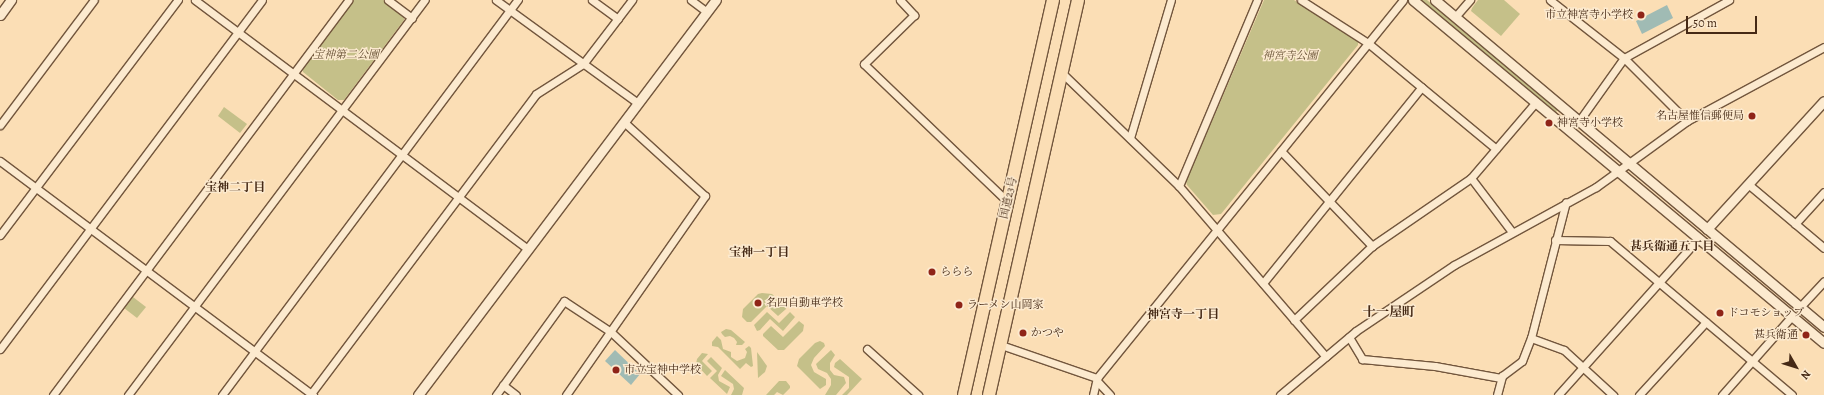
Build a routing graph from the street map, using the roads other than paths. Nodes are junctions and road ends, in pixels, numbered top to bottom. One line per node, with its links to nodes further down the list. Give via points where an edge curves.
1 (11, 0): 29 (street)
2 (94, 0): 48 (street)
3 (178, 0): 59 (street)
4 (195, 0): 33 (street)
5 (262, 0): 33 (street)
6 (348, 0): 39 (street)
7 (388, 0): 31 (street)
8 (425, 0): 31 (street)
9 (496, 0): 27 (street)
10 (518, 0): 27 (street)
11 (592, 0): 32 (street)
12 (632, 0): 32 (street)
13 (691, 0): 28 (street)
14 (716, 0): 28 (street)
15 (900, 0): 63 (street, via 914,15 864,64)
16 (1053, 0): 63 (highway, 国道23号)
17 (1078, 0): 38 (highway)
18 (1171, 0): 49 (street)
19 (1257, 0): 58 (street)
20 (1301, 0): 34 (street)
21 (1403, 0): 34 (street)
22 (1413, 0): 42 (street)
23 (1435, 0): 30 (street)
24 (1470, 0): 30 (street)
25 (1550, 0): 36 (street)
26 (1729, 0): 36 (street)
27 (510, 10): 37 (street); 52 (street)
28 (707, 12): 43 (street)
29 (0, 15)
30 (1455, 17): 45 (street)
31 (412, 18): 44 (street)
32 (618, 19): 37 (street)
33 (238, 32): 39 (street); 66 (street)
34 (1368, 43): 40 (street); 51 (street)
35 (1824, 47): 46 (street)
36 (1624, 58): 45 (street); 46 (street)
37 (583, 64): 43 (street); 61 (street, via 536,94)
38 (1061, 72): 49 (street); 90 (highway)
39 (293, 74): 44 (street); 76 (street)
40 (1422, 87): 50 (street); 62 (street)
41 (1824, 101): 57 (street)
42 (1536, 102): 50 (street); 55 (street)
43 (638, 103): 47 (street)
44 (342, 110): 52 (street); 80 (street)
45 (1579, 121): 54 (street)
46 (1686, 121): 54 (street)
47 (624, 122): 75 (street); 86 (street, via 705,196)
48 (0, 125)
49 (1130, 138): 58 (street)
50 (1496, 149): 56 (street)
51 (1281, 151): 62 (street); 68 (street)
52 (402, 156): 61 (street); 93 (street)
53 (0, 162): 59 (street)
54 (1629, 164): 55 (street); 67 (street)
55 (1618, 171): 64 (street, via 1596,187); 71 (street)
56 (1471, 178): 69 (street); 73 (street)
57 (1748, 184): 65 (street); 67 (street)
58 (1179, 186): 68 (street)
59 (36, 188): 66 (street); 70 (street)
60 (1824, 192): 65 (street)
61 (458, 197): 75 (street); 103 (street)
62 (1329, 201): 73 (street); 78 (street)
63 (1008, 202): 110 (highway, 国道23号)
64 (1566, 202): 69 (street); 72 (street)
65 (1795, 224): 74 (street)
66 (90, 229): 76 (street); 91 (street)
67 (1707, 229): 81 (street)
68 (1218, 230): 78 (street); 98 (street)
69 (1512, 232): 87 (street, via 1454,265)
70 (0, 236)
71 (1699, 238): 79 (street); 82 (street)
72 (1555, 240): 79 (street, via 1610,241); 88 (street)
73 (1372, 246): 83 (street)
74 (1824, 248)
75 (528, 249): 104 (street)
76 (146, 271): 80 (street); 100 (street)
77 (1824, 281): 81 (street)
78 (1263, 283): 83 (street)
79 (1660, 283): 84 (street); 96 (street)
80 (194, 307): 93 (street); 101 (street)
81 (1800, 307): 85 (street)
82 (1792, 316): 89 (street); 95 (street)
83 (1294, 320): 94 (street)
84 (1706, 322): 95 (street); 118 (street)
85 (1824, 327)
86 (611, 332): 99 (street, via 564,301); 107 (street); 108 (street)
87 (1349, 337): 94 (street); 97 (street, via 1362,359 1435,366)
88 (1531, 338): 96 (street, via 1564,350); 97 (street, via 1522,361)
89 (1824, 343)
90 (1001, 345): 98 (street); 111 (highway)
91 (0, 349)
92 (867, 349): 109 (street)
93 (255, 352): 102 (street); 103 (street)
94 (1326, 357): 114 (street)
95 (1753, 361): 119 (street); 120 (street)
96 (1584, 367): 116 (street); 117 (street)
97 (1501, 378): 115 (street)
98 (1097, 379): 112 (street); 113 (street)
99 (503, 385): 105 (street); 106 (street)
100 (52, 395)
101 (128, 395)
102 (222, 395)
103 (311, 395)
104 (418, 395)
105 (496, 395)
106 (516, 395)
107 (566, 395)
108 (678, 395)
109 (918, 395)
110 (964, 395)
111 (989, 395)
112 (1093, 395)
113 (1110, 395)
114 (1280, 395)
115 (1497, 395)
116 (1558, 395)
117 (1613, 395)
118 (1639, 395)
119 (1722, 395)
120 (1792, 395)

